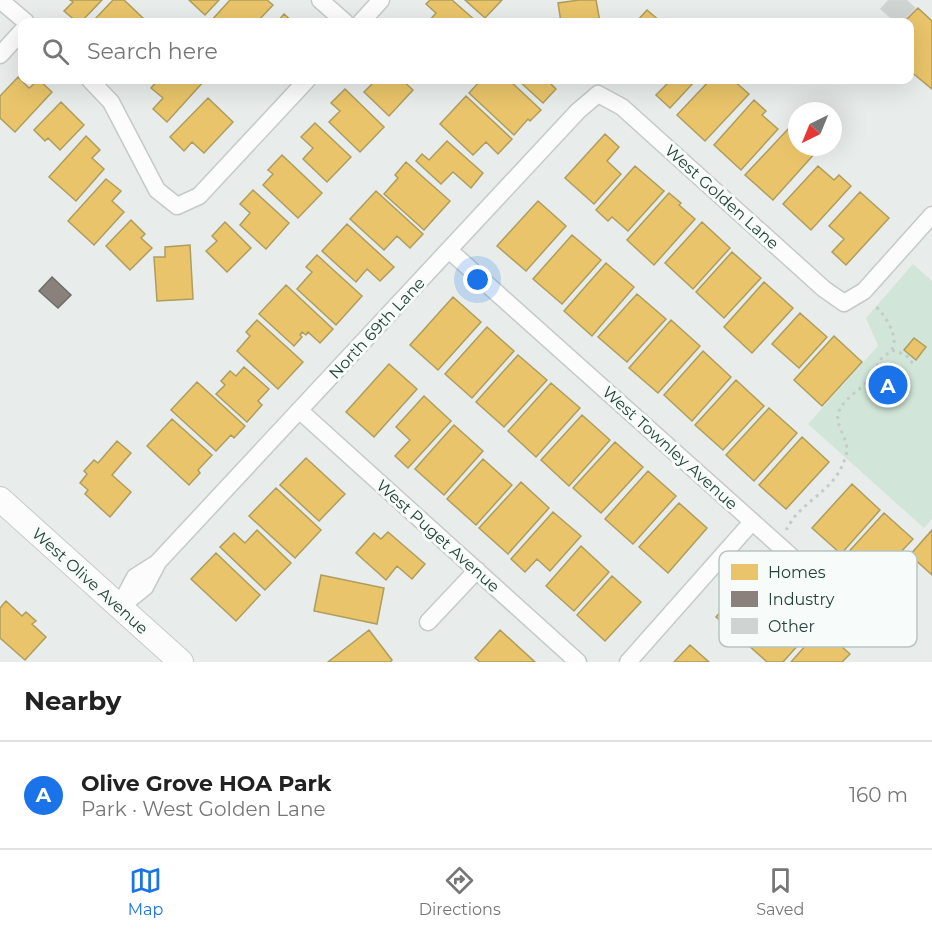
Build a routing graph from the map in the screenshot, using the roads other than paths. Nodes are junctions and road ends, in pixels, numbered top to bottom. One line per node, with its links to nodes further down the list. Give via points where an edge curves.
1 (0, 0): 4 (street)
2 (320, 0): 5 (street)
3 (381, 0): 6 (street)
4 (21, 18)
5 (340, 18)
6 (365, 18)
7 (18, 35): 8 (street)
8 (0, 55)
9 (94, 84): 10 (street, via 111,102 157,190 177,206 199,196)
10 (303, 84)
11 (598, 94): 12 (street, West Golden Lane, via 622,106 844,303 864,291); 13 (street, North 69th Lane)
12 (932, 215)
13 (450, 251): 14 (street, North 69th Lane); 16 (street, West Townley Avenue)
14 (299, 410): 20 (street, West Puget Avenue); 21 (street, North 69th Lane, via 157,563 145,587)
15 (0, 499): 21 (main road, West Olive Avenue)
16 (752, 522): 17 (street); 18 (street, West Townley Avenue)
17 (726, 551)
18 (785, 551)
19 (719, 559): 25 (street)
20 (477, 570): 22 (street); 24 (street, West Puget Avenue)
21 (119, 607): 23 (main road, West Olive Avenue)
22 (428, 622)
23 (181, 662)
24 (578, 662)
25 (628, 662)

